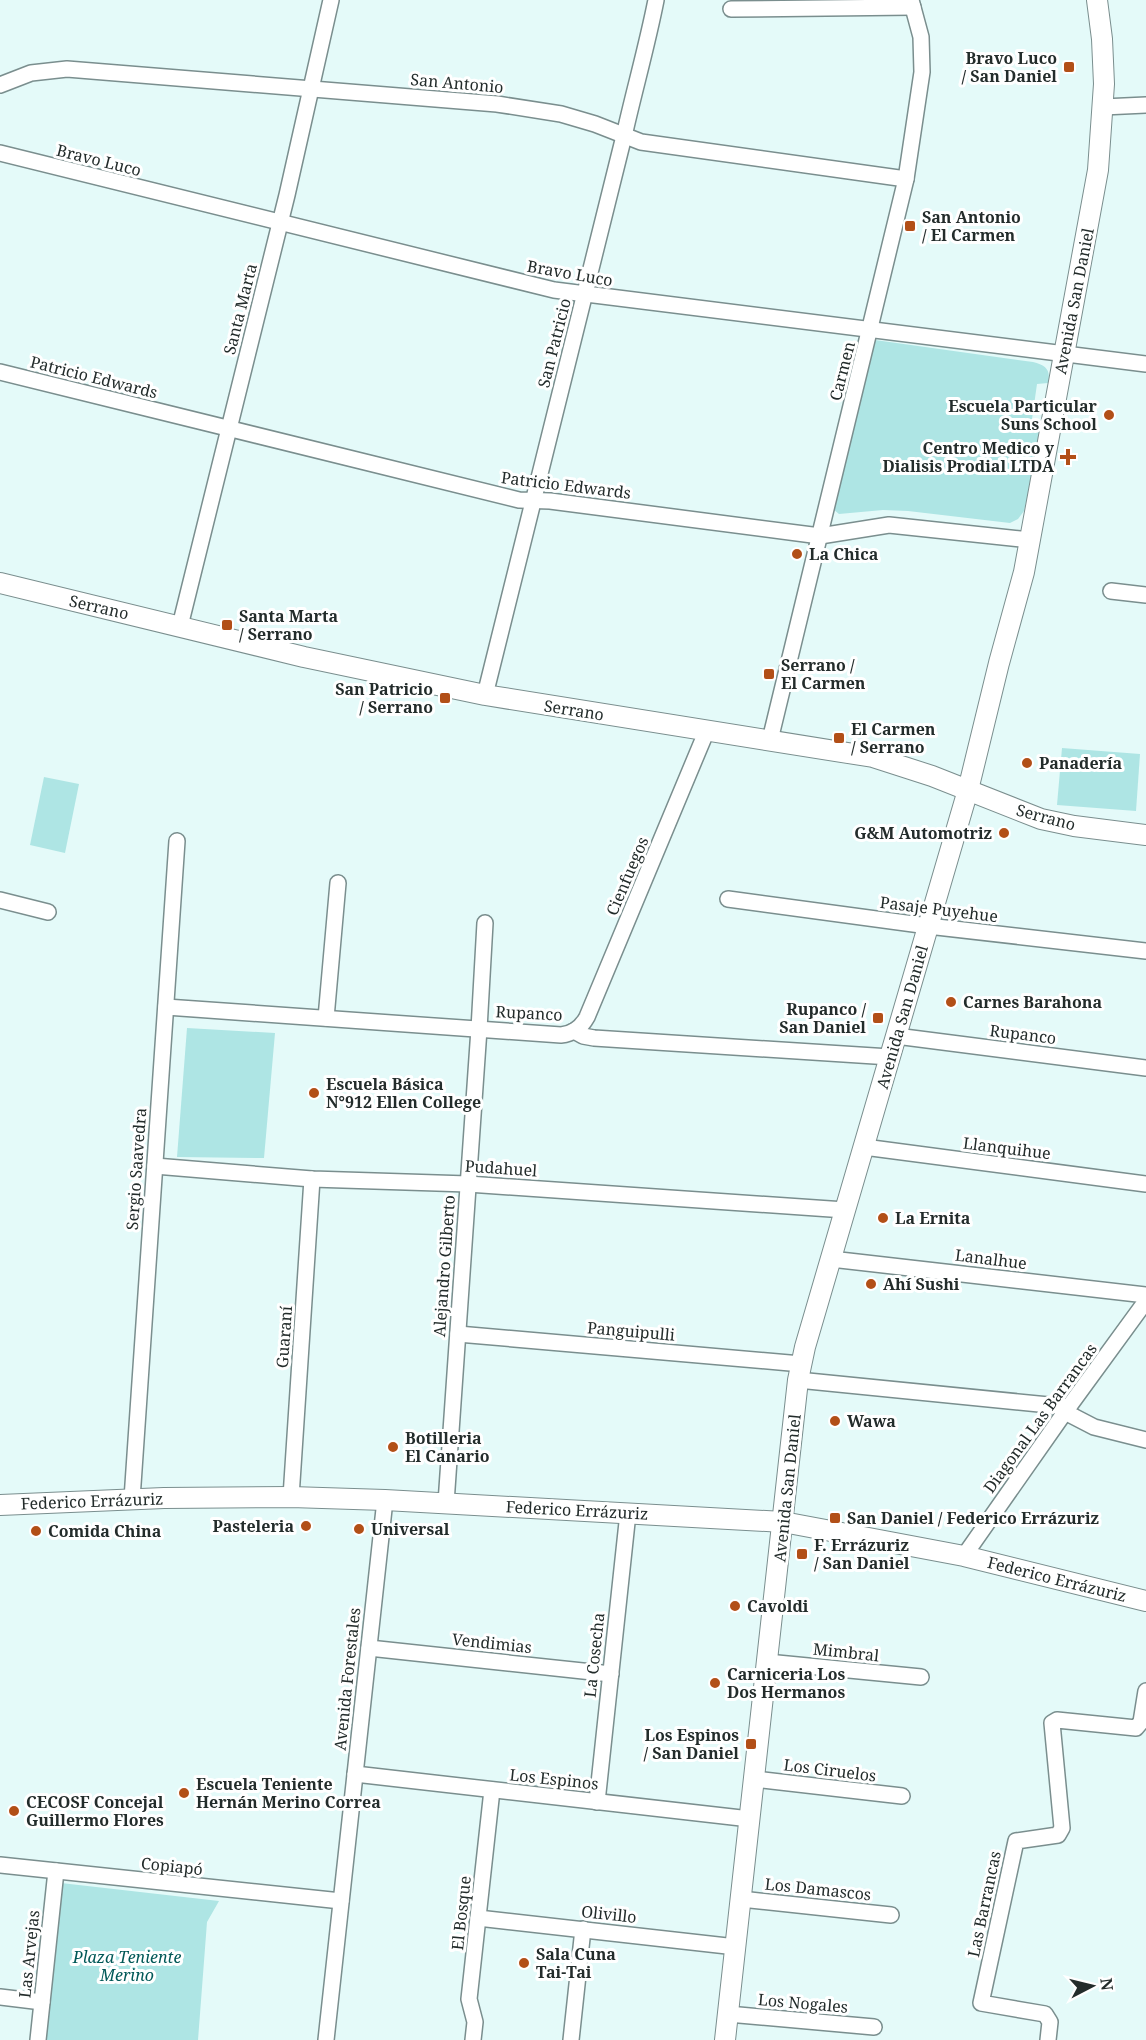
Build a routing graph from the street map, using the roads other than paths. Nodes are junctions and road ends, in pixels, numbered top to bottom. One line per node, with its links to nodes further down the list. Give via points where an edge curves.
1 (331, 0): 7 (street, Santa Marta)
2 (656, 0): 10 (street, San Patricio)
3 (1097, 0): 9 (street, Avenida San Daniel)
4 (912, 3): 5 (street, Carmen); 12 (street, Carmen, via 921,37 922,72)
5 (730, 9)
6 (0, 85): 7 (street, San Antonio, via 31,73 67,69)
7 (312, 88): 10 (street, San Antonio, via 531,109 578,119); 13 (street, Santa Marta)
8 (1146, 105): 9 (street)
9 (1103, 107): 16 (street, Avenida San Daniel, via 1098,170)
10 (624, 136): 12 (street, San Antonio, via 641,142); 14 (street, San Patricio)
11 (0, 153): 13 (street, Bravo Luco)
12 (906, 179): 15 (street, Carmen)
13 (280, 223): 14 (street, Bravo Luco); 19 (street, Santa Marta)
14 (585, 295): 15 (street, Bravo Luco); 20 (street, San Patricio)
15 (870, 330): 16 (street, Bravo Luco); 21 (street, Carmen)
16 (1064, 354): 17 (street, Bravo Luco); 22 (street, Avenida San Daniel)
17 (1146, 364)
18 (0, 372): 19 (street, Patricio Edwards)
19 (228, 429): 20 (street, Patricio Edwards, via 519,500); 26 (street, Santa Marta)
20 (533, 500): 21 (street, Patricio Edwards); 27 (street, San Patricio)
21 (820, 536): 22 (street, Patricio Edwards, via 889,525); 29 (street, Carmen)
22 (1030, 540): 30 (street, Avenida San Daniel)
23 (0, 583): 26 (street, Serrano)
24 (1112, 591): 25 (street)
25 (1146, 595)
26 (180, 626): 27 (street, Serrano)
27 (485, 695): 28 (street, Serrano)
28 (707, 730): 29 (street, Serrano); 43 (street, Cienfuegos, via 587,1017)
29 (770, 740): 30 (street, Serrano, via 873,757)
30 (968, 790): 31 (street, Serrano, via 1057,823); 38 (street, Avenida San Daniel)
31 (1146, 835)
32 (177, 841): 40 (street, Sergio Saavedra)
33 (338, 883): 41 (street)
34 (729, 899): 38 (street, Pasaje Puyehue)
35 (0, 900): 36 (street)
36 (48, 912)
37 (485, 923): 42 (street, Alejandro Gilberto)
38 (928, 926): 39 (street, Pasaje Puyehue); 44 (street, Avenida San Daniel)
39 (1146, 951)
40 (165, 1008): 41 (street, Rupanco); 48 (street, Sergio Saavedra)
41 (326, 1018): 42 (street, Rupanco)
42 (479, 1029): 43 (street, Rupanco, via 561,1035); 50 (street, Alejandro Gilberto)
43 (574, 1031): 45 (street, Rupanco, via 588,1038)
44 (896, 1036): 45 (street, Avenida San Daniel); 46 (street, Rupanco)
45 (890, 1057): 47 (street, Avenida San Daniel)
46 (1146, 1068)
47 (864, 1147): 51 (street, Llanquihue); 52 (street, Avenida San Daniel)
48 (154, 1166): 49 (street, Pudahuel); 61 (street, Sergio Saavedra)
49 (312, 1179): 50 (street, Pudahuel); 60 (street, Guaraní)
50 (468, 1184): 52 (street, Pudahuel); 56 (street, Alejandro Gilberto)
51 (1146, 1184)
52 (846, 1210): 53 (street, Avenida San Daniel)
53 (831, 1259): 54 (street, Lanalhue); 57 (street, Avenida San Daniel)
54 (1146, 1295)
55 (1146, 1301): 58 (street, Diagonal Las Barrancas)
56 (458, 1334): 57 (street, Panguipulli); 63 (street, Alejandro Gilberto)
57 (800, 1372): 58 (street, Panguipulli); 66 (street, Avenida San Daniel)
58 (1067, 1409): 59 (street, Panguipulli, via 1094,1427); 67 (street, Diagonal Las Barrancas)
59 (1146, 1440)
60 (291, 1497): 61 (street, Federico Errázuriz); 62 (street, Federico Errázuriz)
61 (132, 1499): 64 (street, Federico Errázuriz)
62 (385, 1500): 63 (street, Federico Errázuriz); 69 (street, Avenida Forestales)
63 (446, 1503): 65 (street, Federico Errázuriz)
64 (0, 1505)
65 (628, 1513): 66 (street, Federico Errázuriz); 71 (street, La Cosecha)
66 (783, 1522): 67 (street, Federico Errázuriz); 70 (street, Avenida San Daniel)
67 (964, 1556): 68 (street, Federico Errázuriz)
68 (1146, 1601)
69 (369, 1648): 71 (street, Vendimias); 74 (street, Avenida Forestales)
70 (768, 1662): 72 (street, Mimbral); 75 (street, Avenida San Daniel)
71 (610, 1674): 78 (street, La Cosecha)
72 (921, 1677)
73 (1146, 1692): 97 (street, Las Barrancas, via 1141,1722 1136,1728 1057,1720 1052,1723 1062,1828 1058,1835 1016,1841 981,2003 1045,2014 1050,2022)
74 (355, 1774): 76 (street, Los Espinos); 83 (street, Avenida Forestales)
75 (754, 1779): 77 (street, Los Ciruelos); 79 (street, Avenida San Daniel)
76 (492, 1790): 78 (street, Los Espinos); 85 (street, El Bosque)
77 (902, 1796)
78 (597, 1802): 79 (street, Los Espinos)
79 (750, 1819): 82 (street, Avenida San Daniel)
80 (0, 1865): 81 (street, Copiapó)
81 (56, 1871): 83 (street, Copiapó); 89 (street, Las Arvejas)
82 (741, 1899): 84 (street, Los Damascos); 87 (street, Avenida San Daniel)
83 (341, 1901): 93 (street, Avenida Forestales)
84 (891, 1915)
85 (478, 1918): 86 (street, Olivillo); 94 (street, El Bosque, via 469,1999 476,2022)
86 (583, 1929): 87 (street, Olivillo); 95 (street)
87 (736, 1947): 90 (street, Avenida San Daniel)
88 (0, 1997): 89 (street)
89 (42, 2002): 92 (street, Las Arvejas)
90 (728, 2014): 91 (street, Los Nogales); 96 (street, Avenida San Daniel)
91 (874, 2027)
92 (38, 2040)
93 (326, 2040)
94 (473, 2040)
95 (571, 2040)
96 (725, 2040)
97 (1047, 2040)

